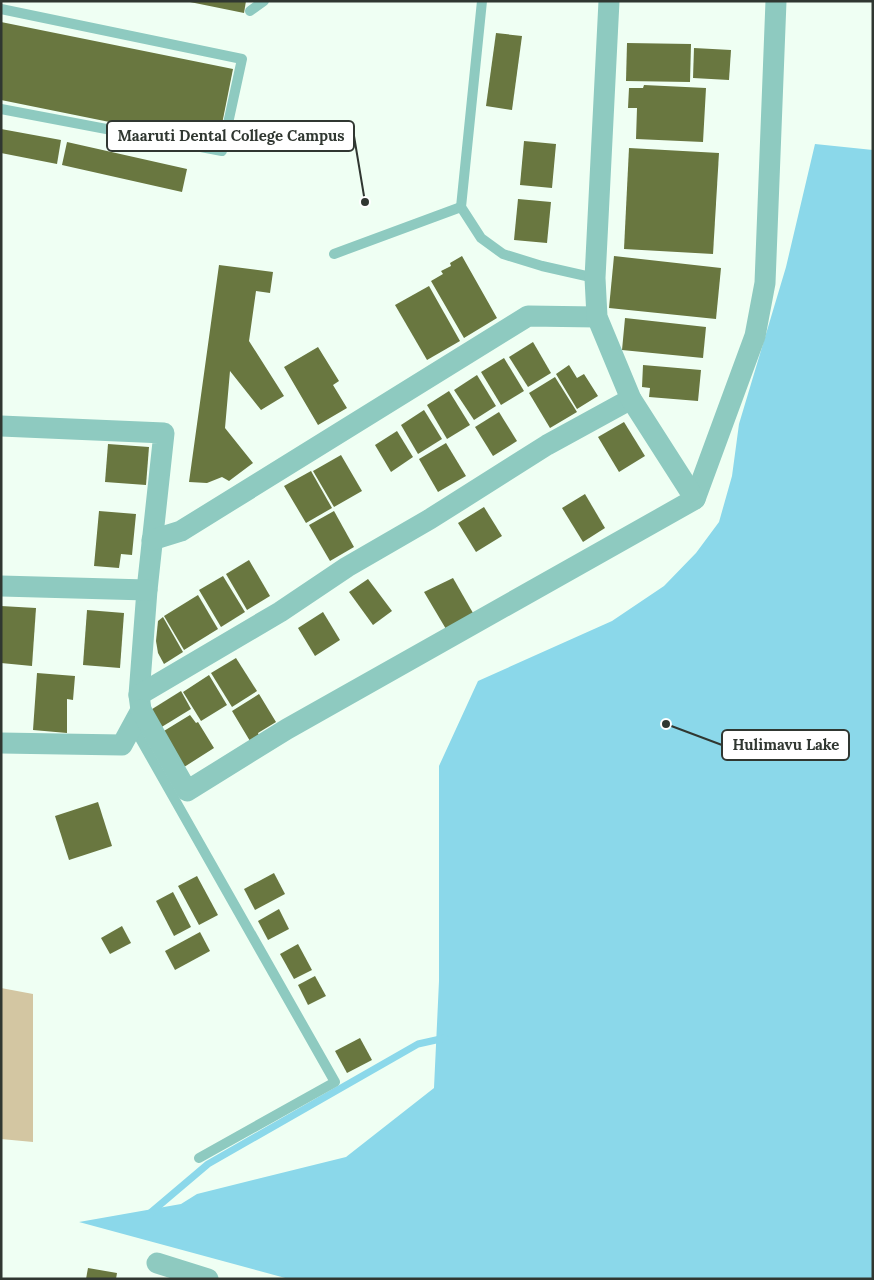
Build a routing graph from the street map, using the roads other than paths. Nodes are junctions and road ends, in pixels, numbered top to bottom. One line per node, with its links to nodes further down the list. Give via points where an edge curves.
1 (264, 1): 6 (lane)
2 (482, 1): 8 (lane)
3 (610, 1): 10 (street)
4 (776, 1): 14 (street, via 765,283 755,336)
5 (1, 10): 7 (lane, via 242,59 222,150)
6 (250, 11)
7 (1, 108)
8 (461, 207): 9 (lane); 10 (lane, via 481,238 503,254)
9 (334, 254)
10 (595, 278): 11 (street)
11 (597, 318): 12 (street); 15 (street, via 528,316 181,531)
12 (631, 399): 14 (street); 18 (street, via 347,567)
13 (1, 426): 15 (street, via 164,433)
14 (695, 499): 18 (street, via 288,729 187,791)
15 (152, 540): 17 (street)
16 (1, 586): 17 (street)
17 (147, 590): 18 (street)
18 (138, 710): 19 (street, via 122,745); 20 (lane, via 334,1082)
19 (1, 743)
20 (199, 1158)
21 (157, 1264): 22 (street)
22 (208, 1279)

